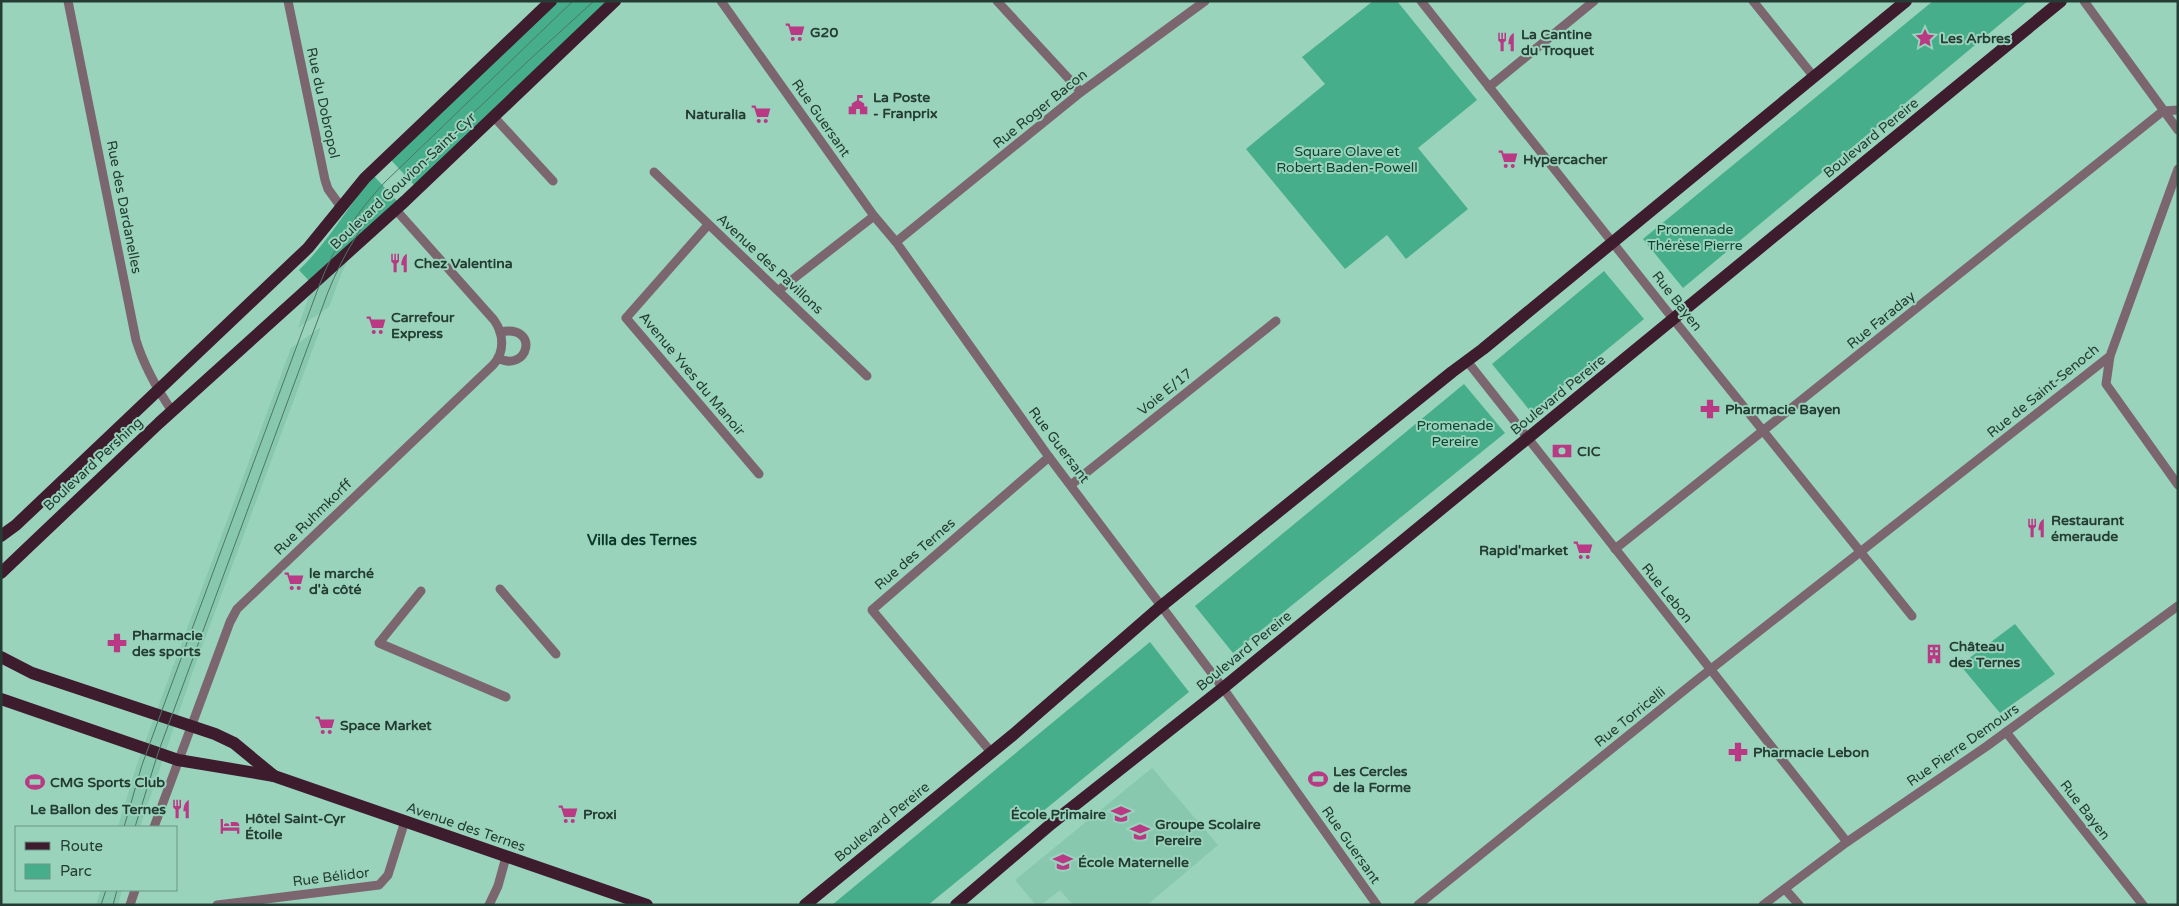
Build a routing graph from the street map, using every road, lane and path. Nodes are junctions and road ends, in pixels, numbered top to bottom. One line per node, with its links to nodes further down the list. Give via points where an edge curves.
1 (68, 1): 40 (street, Rue des Dardanelles, via 136,340)
2 (288, 1): 24 (street, Rue du Dobropol, via 325,180)
3 (551, 1): 24 (main road, Boulevard Gouvion-Saint-Cyr, via 365,178)
4 (615, 1): 19 (main road, Boulevard Gouvion-Saint-Cyr)
5 (721, 1): 26 (street, Rue Guersant)
6 (997, 1): 16 (street)
7 (1205, 1): 16 (street, Rue Roger Bacon)
8 (1422, 1): 15 (street, Rue Bayen)
9 (1594, 1): 15 (street)
10 (1753, 1): 14 (street)
11 (1906, 1): 14 (main road, Boulevard Pereire)
12 (2061, 1): 31 (main road, Boulevard Pereire)
13 (2084, 1): 18 (street)
14 (1814, 77): 29 (main road, Boulevard Pereire)
15 (1490, 87): 29 (street, Rue Bayen)
16 (1081, 92): 28 (street, Rue Roger Bacon)
17 (2178, 110): 18 (street)
18 (2163, 111): 20 (street); 42 (street, Rue Faraday)
19 (494, 116): 23 (street); 25 (main road, Boulevard Gouvion-Saint-Cyr)
20 (2178, 130)
21 (2178, 169): 34 (street, Rue de Saint-Senoch)
22 (654, 172): 27 (street, Avenue des Pavillons)
23 (554, 181)
24 (341, 207): 36 (main road, Boulevard Gouvion-Saint-Cyr, via 308,248)
25 (396, 210): 33 (street, via 494,320); 39 (main road, Boulevard Gouvion-Saint-Cyr)
26 (874, 216): 28 (street, Rue Guersant); 30 (street)
27 (708, 225): 30 (street, Avenue des Pavillons); 45 (street, Avenue Yves du Manoir, via 626,318)
28 (896, 242): 44 (street, Rue Guersant)
29 (1614, 242): 31 (street, Rue Bayen); 37 (main road, Boulevard Pereire)
30 (779, 290): 38 (street, Avenue des Pavillons)
31 (1674, 320): 42 (street, Rue Bayen); 43 (main road, Boulevard Pereire)
32 (1276, 321): 46 (street, Voie E/17)
33 (500, 332): 35 (street, via 502,346); 35 (street, via 516,330 526,342 526,348 515,361)
34 (2110, 356): 47 (street, via 2106,384); 50 (street, Rue de Saint-Senoch)
35 (498, 358): 63 (street, Rue Ruhmkorff, via 237,608)
36 (190, 360): 40 (main road, Boulevard Pershing)
37 (1467, 361): 43 (street, Rue Lebon); 55 (main road, Boulevard Pereire)
38 (867, 376)
39 (208, 379): 41 (main road, Boulevard Pershing)
40 (158, 390): 41 (street, Rue des Dardanelles); 48 (main road, Boulevard Pershing)
41 (172, 411): 51 (main road, Boulevard Pershing)
42 (1764, 431): 49 (street, Rue Faraday); 50 (street, Rue Bayen)
43 (1529, 438): 49 (street, Rue Lebon); 60 (main road, Boulevard Pereire)
44 (1049, 457): 46 (street, Rue Guersant); 65 (street, Rue des Ternes, via 872,610)
45 (758, 474)
46 (1072, 484): 55 (street, Rue Guersant)
47 (2178, 485)
48 (1, 536)
49 (1615, 549): 59 (street, Rue Lebon)
50 (1861, 552): 56 (street, Rue Bayen); 59 (street, Rue Torricelli)
51 (1, 573)
52 (500, 589): 57 (street)
53 (421, 591): 61 (street, via 379,643)
54 (2178, 606): 64 (street, Rue Pierre Demours)
55 (1160, 608): 60 (street, Rue Guersant); 65 (main road, Boulevard Pereire)
56 (1912, 616)
57 (556, 654)
58 (1, 657): 63 (main road, Avenue des Ternes, via 32,673)
59 (1711, 670): 70 (street, Rue Lebon); 81 (street, Rue Torricelli)
60 (1223, 688): 79 (main road, Boulevard Pereire, via 1050,824); 80 (street, Rue Guersant)
61 (506, 697)
62 (1, 698): 66 (main road, Avenue des Ternes)
63 (191, 726): 66 (street); 67 (main road, Avenue des Ternes, via 234,743)
64 (2006, 732): 70 (street, Rue Pierre Demours); 84 (street, Rue Bayen)
65 (991, 752): 78 (main road, Boulevard Pereire)
66 (178, 760): 67 (main road, Avenue des Ternes); 69 (street)
67 (274, 776): 68 (main road, Avenue des Ternes)
68 (405, 822): 71 (main road, Avenue des Ternes); 75 (street, Rue Bélidor, via 388,875 379,885)
69 (154, 826)
70 (1847, 842): 72 (street, Rue Pierre Demours)
71 (506, 857): 76 (street); 77 (main road, Avenue des Ternes)
72 (1785, 889): 82 (street, Rue Pierre Demours); 83 (street)
73 (135, 891): 74 (street)
74 (130, 905)
75 (217, 905)
76 (489, 905)
77 (647, 905)
78 (804, 905)
79 (956, 905)
80 (1377, 905)
81 (1418, 905)
82 (1763, 905)
83 (1799, 905)
84 (2143, 905)

